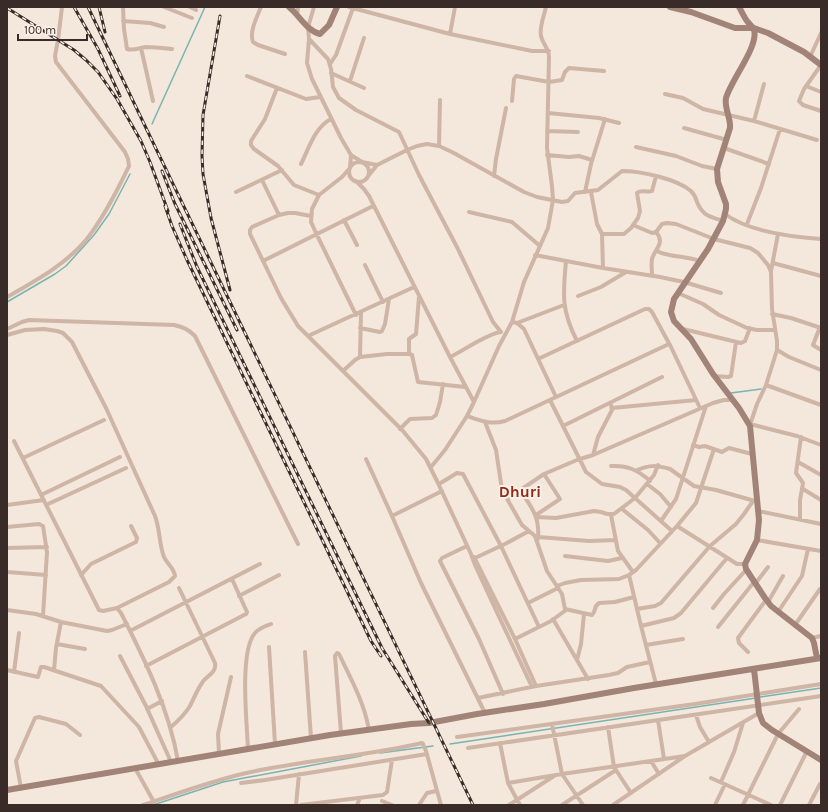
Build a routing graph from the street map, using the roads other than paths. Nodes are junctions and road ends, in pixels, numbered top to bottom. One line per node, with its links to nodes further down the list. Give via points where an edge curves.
1 (62, 7): 122 (street, via 56,62 124,152 129,166 99,223 85,241 57,266)
2 (123, 7): 18 (street)
3 (164, 7): 17 (street)
4 (190, 7): 15 (street)
5 (261, 7): 29 (street, via 253,32 253,42)
6 (289, 7): 16 (street)
7 (298, 7): 16 (street)
8 (314, 7): 20 (street)
9 (337, 7): 20 (street, via 329,25 322,33 316,33)
10 (351, 7): 23 (street); 31 (street, via 336,55)
11 (455, 7): 23 (street)
12 (546, 7): 28 (street, via 540,31)
13 (670, 7): 21 (street, via 734,28)
14 (740, 7): 21 (street)
15 (196, 10)
16 (297, 14): 20 (street)
17 (192, 18)
18 (123, 21): 19 (street); 26 (street, via 127,49)
19 (164, 27)
20 (308, 27): 25 (street)
21 (754, 28): 30 (street, via 774,35); 51 (street, via 753,45 727,96 725,105)
22 (821, 33): 30 (street)
23 (450, 34): 28 (street, via 532,51)
24 (364, 38): 36 (street)
25 (309, 39): 31 (street); 44 (street, via 307,64)
26 (142, 48): 27 (street); 46 (street)
27 (172, 49)
28 (549, 51): 37 (street)
29 (285, 54)
30 (810, 57): 32 (street)
31 (330, 64): 34 (street)
32 (821, 65): 39 (street)
33 (604, 71): 37 (street, via 569,68 562,80)
34 (331, 73): 36 (street); 65 (street, via 333,87 339,98 356,110 397,130)
35 (247, 76): 40 (street)
36 (350, 82): 41 (street)
37 (549, 82): 47 (street, via 516,76); 50 (street)
38 (764, 84): 54 (street)
39 (806, 86): 42 (street); 49 (street, via 800,103)
40 (277, 88): 44 (street, via 306,99); 74 (street, via 251,145)
41 (364, 88)
42 (821, 92)
43 (665, 94): 51 (street, via 683,98 703,109)
44 (320, 97): 52 (street)
45 (440, 100): 62 (street)
46 (153, 101)
47 (512, 101)
48 (506, 108): 77 (street)
49 (821, 111)
50 (548, 114): 53 (street); 58 (street)
51 (729, 116): 54 (street); 60 (street, via 731,122)
52 (331, 119): 66 (street); 70 (street, via 319,128)
53 (605, 119): 55 (street); 68 (street)
54 (754, 121): 57 (street)
55 (619, 123)
56 (684, 128): 60 (street)
57 (780, 129): 61 (street); 71 (street)
58 (548, 131): 59 (street); 67 (street)
59 (578, 132)
60 (727, 140): 64 (street)
61 (817, 140)
62 (439, 146): 65 (street, via 427,144); 77 (street)
63 (636, 146): 75 (street)
64 (724, 148): 71 (street); 75 (street)
65 (407, 150): 72 (street); 138 (street, via 492,322)
66 (351, 155): 69 (street); 73 (street)
67 (547, 155): 68 (street, via 579,156); 87 (street)
68 (592, 160): 84 (street)
69 (362, 162): 72 (street); 73 (street, via 356,162); 76 (street, via 367,166)
70 (301, 164)
71 (769, 164): 95 (street)
72 (377, 165): 76 (street)
73 (350, 168): 79 (street); 81 (street)
74 (282, 170): 80 (street); 86 (street, via 294,185)
75 (718, 170): 90 (street, via 718,182 726,204)
76 (368, 176): 81 (street, via 362,181); 82 (street)
77 (494, 176): 87 (street, via 531,195)
78 (656, 176): 85 (street, via 622,171 598,190); 94 (street, via 691,190 704,214); 96 (street, via 652,191 636,193 640,211)
79 (342, 177): 81 (street); 86 (street)
80 (262, 180): 83 (street); 91 (street)
81 (354, 180): 82 (street)
82 (364, 189): 88 (street)
83 (236, 192)
84 (585, 192): 85 (street); 87 (street, via 576,193 565,202)
85 (591, 192): 99 (street, via 597,224)
86 (319, 195): 92 (street)
87 (553, 200): 104 (street, via 548,228)
88 (373, 206): 93 (street); 118 (street)
89 (469, 212): 104 (street, via 512,222)
90 (725, 214): 94 (street); 95 (street)
91 (279, 215): 92 (street, via 295,213); 107 (street, via 250,230)
92 (311, 216): 98 (street)
93 (344, 220): 98 (street); 103 (street)
94 (723, 221): 101 (street)
95 (747, 224): 100 (street)
96 (633, 225): 97 (street, via 652,233); 99 (street, via 624,234)
97 (656, 232): 101 (street, via 662,224 671,223); 105 (street, via 660,237)
98 (316, 233): 107 (street); 129 (street)
99 (602, 234): 112 (street)
100 (778, 234): 102 (street); 110 (street)
101 (714, 239): 109 (street); 114 (street, via 754,249)
102 (821, 239)
103 (357, 245)
104 (540, 246): 106 (street)
105 (657, 251): 109 (street); 115 (street, via 652,258)
106 (535, 255): 108 (street); 130 (street)
107 (262, 261): 140 (street, via 293,320)
108 (566, 261): 112 (street); 126 (street)
109 (699, 261): 117 (street)
110 (773, 263): 114 (street); 116 (street)
111 (365, 265): 125 (street)
112 (603, 268): 113 (street)
113 (627, 271): 115 (street); 121 (street, via 601,287)
114 (771, 272): 128 (street)
115 (652, 275): 117 (street)
116 (821, 276)
117 (684, 282): 119 (street); 120 (street)
118 (414, 287): 123 (street); 124 (street)
119 (678, 293): 133 (street, via 703,304 719,316); 136 (street, via 671,312)
120 (721, 293)
121 (578, 296)
122 (7, 297)
123 (419, 297): 146 (street, via 416,334 409,339); 148 (street)
124 (388, 299): 125 (street); 132 (street, via 382,331)
125 (383, 302): 127 (street)
126 (564, 305): 131 (street); 141 (street)
127 (361, 312): 129 (street); 132 (street)
128 (772, 314): 134 (street); 137 (street)
129 (356, 315): 140 (street)
130 (512, 322): 131 (street); 138 (street)
131 (517, 323): 149 (street, via 524,329)
132 (360, 328): 147 (street)
133 (750, 328): 137 (street); 142 (street, via 745,341)
134 (820, 328): 145 (street, via 813,345)
135 (7, 329): 225 (street, via 30,320 174,325 189,330 198,343)
136 (681, 329): 142 (street); 152 (street, via 698,348)
137 (774, 330): 144 (street)
138 (503, 333): 148 (street, via 485,338); 161 (street)
139 (7, 335): 257 (street, via 25,330 57,330 72,342 106,408 155,516 164,558 175,576 169,582)
140 (308, 336): 151 (street)
141 (577, 341): 143 (street, via 648,309); 149 (street)
142 (736, 342): 152 (street, via 731,376)
143 (669, 344): 157 (street); 159 (street)
144 (777, 350): 150 (street); 155 (street)
145 (821, 350)
146 (409, 354): 147 (street); 154 (street, via 412,355 418,382)
147 (360, 357): 151 (street)
148 (450, 358): 156 (street)
149 (538, 359): 157 (street)
150 (821, 370)
151 (343, 372): 171 (street)
152 (714, 376): 160 (street)
153 (662, 377): 162 (street)
154 (443, 384): 156 (street); 171 (street, via 436,415 432,418 410,419)
155 (766, 385): 163 (street); 169 (street)
156 (465, 387): 161 (street)
157 (556, 397): 158 (street)
158 (550, 400): 168 (street, via 505,421); 170 (street)
159 (696, 400): 162 (street); 165 (street)
160 (733, 400): 164 (street, via 719,401); 169 (street)
161 (474, 402): 166 (street)
162 (611, 405): 170 (street); 178 (street, via 611,412 598,436)
163 (821, 405)
164 (706, 406): 165 (street); 174 (street)
165 (700, 408): 178 (street)
166 (467, 416): 168 (street); 186 (street)
167 (104, 420): 180 (street)
168 (486, 422): 200 (street, via 496,450 500,484)
169 (750, 425): 172 (street); 177 (street)
170 (563, 426): 182 (street)
171 (400, 429): 186 (street)
172 (801, 437): 175 (street); 183 (street)
173 (14, 441): 180 (street)
174 (693, 445): 176 (street); 191 (street)
175 (821, 445)
176 (714, 449): 177 (street, via 724,452 729,448); 194 (street)
177 (752, 454): 203 (street)
178 (593, 455): 182 (street)
179 (120, 457): 198 (street)
180 (23, 458): 198 (street)
181 (366, 459): 210 (street)
182 (579, 459): 189 (street); 199 (street, via 584,470 602,484 624,488)
183 (798, 462): 190 (street); 195 (street, via 796,476 803,481)
184 (658, 465): 188 (street); 191 (street, via 670,468); 192 (street)
185 (611, 466): 188 (street, via 626,466)
186 (431, 467): 193 (street)
187 (126, 468): 205 (street)
188 (637, 470): 192 (street)
189 (544, 474): 196 (street); 211 (street, via 560,499)
190 (821, 475)
191 (683, 479): 194 (street); 206 (street)
192 (648, 482): 199 (street); 206 (street)
193 (439, 484): 197 (street); 227 (street, via 457,473 463,474)
194 (702, 488): 203 (street); 216 (street, via 696,503)
195 (803, 489): 202 (street); 212 (street)
196 (520, 490): 200 (street); 211 (street)
197 (442, 491): 210 (street); 226 (street)
198 (41, 495): 201 (street)
199 (635, 498): 207 (street); 213 (street)
200 (507, 499): 218 (street, via 522,525)
201 (44, 500): 204 (street); 205 (street)
202 (821, 500)
203 (755, 501): 208 (street); 228 (street, via 736,524)
204 (7, 505)
205 (46, 506): 245 (street)
206 (671, 507): 213 (street)
207 (622, 509): 209 (street); 224 (street)
208 (758, 511): 212 (street); 222 (street)
209 (611, 515): 211 (street, via 594,511 556,518); 221 (street)
210 (392, 516): 302 (street, via 421,583)
211 (536, 516): 220 (street)
212 (800, 519): 214 (street)
213 (661, 520): 219 (street)
214 (821, 524)
215 (131, 526): 245 (street, via 137,538 136,542 91,564)
216 (677, 526): 219 (street); 228 (street)
217 (7, 527): 229 (street, via 39,524 43,526)
218 (530, 531): 223 (street); 227 (street)
219 (672, 531): 224 (street)
220 (538, 537): 221 (street, via 589,541); 223 (street)
221 (616, 540): 236 (street)
222 (757, 540): 231 (street); 239 (street)
223 (537, 542): 249 (street, via 547,570)
224 (660, 543): 242 (street)
225 (298, 544)
226 (467, 546): 233 (street); 300 (street, via 440,561)
227 (501, 546): 235 (street); 256 (street)
228 (710, 546): 237 (street); 259 (street, via 661,603)
229 (47, 547): 230 (street); 243 (street)
230 (7, 548)
231 (808, 549): 232 (street); 262 (street, via 802,576)
232 (821, 551)
233 (471, 554): 235 (street); 299 (street)
234 (565, 556): 236 (street, via 608,561)
235 (475, 558): 278 (street)
236 (622, 558): 242 (street)
237 (727, 558): 239 (street); 270 (street, via 681,613 674,618)
238 (260, 564): 247 (street)
239 (746, 567): 248 (street); 258 (street)
240 (768, 567): 248 (street)
241 (7, 572): 243 (street)
242 (631, 574): 249 (street, via 619,579 581,580); 253 (street)
243 (46, 575): 264 (street)
244 (279, 575): 252 (street)
245 (81, 576): 257 (street, via 100,612)
246 (783, 576): 254 (street)
247 (232, 579): 252 (street); 255 (street)
248 (755, 583): 254 (street); 272 (street)
249 (558, 587): 256 (street); 261 (street)
250 (179, 588): 255 (street)
251 (820, 589): 269 (street)
252 (240, 596): 276 (street, via 246,614)
253 (634, 597): 259 (street); 263 (street, via 599,604 592,615)
254 (767, 601): 262 (street); 285 (street, via 738,638 739,643)
255 (186, 602): 273 (street); 276 (street)
256 (528, 603): 271 (street)
257 (117, 608): 267 (street)
258 (713, 608)
259 (637, 609): 270 (street)
260 (7, 610): 264 (street)
261 (566, 610): 263 (street); 265 (street)
262 (778, 612): 269 (street)
263 (584, 614): 288 (street)
264 (43, 616): 266 (street)
265 (553, 620): 271 (street); 288 (street)
266 (62, 622): 267 (street, via 107,631); 280 (street)
267 (127, 624): 273 (street)
268 (271, 624): 326 (street, via 255,632 249,646 245,694)
269 (794, 625): 277 (street)
270 (641, 626): 281 (street)
271 (539, 627): 278 (street)
272 (718, 627)
273 (130, 631): 290 (street)
274 (19, 633): 294 (street)
275 (821, 636): 277 (street)
276 (202, 637): 290 (street); 313 (street, via 216,666 212,674 201,684 189,707)
277 (812, 638): 287 (street)
278 (515, 639): 299 (street)
279 (683, 639): 281 (street)
280 (57, 644): 283 (street); 293 (street)
281 (646, 645): 289 (street)
282 (269, 647): 324 (street)
283 (84, 648)
284 (305, 652): 321 (street)
285 (748, 652)
286 (120, 656): 305 (street)
287 (819, 658): 291 (street)
288 (577, 660): 296 (street)
289 (650, 662): 296 (street, via 627,667 609,676); 297 (street)
290 (146, 666): 304 (street)
291 (754, 669): 297 (street); 303 (street)
292 (7, 670): 294 (street)
293 (54, 670): 294 (street, via 42,667 38,677); 337 (street, via 100,686 139,727)
294 (14, 672)
295 (231, 677): 329 (street, via 218,734)
296 (588, 679): 299 (street)
297 (656, 684): 307 (street)
298 (821, 684): 303 (street)
299 (534, 687): 300 (street)
300 (503, 694): 302 (street)
301 (821, 696): 303 (street)
302 (478, 698): 307 (street)
303 (758, 698): 308 (street); 309 (street); 312 (street, via 695,704)
304 (162, 701): 305 (street); 313 (street)
305 (147, 708): 335 (street)
306 (799, 709): 318 (street)
307 (485, 713): 315 (street)
308 (759, 713): 311 (street); 318 (street, via 763,723)
309 (696, 715): 310 (street); 322 (street, via 700,728)
310 (658, 720): 314 (street); 331 (street)
311 (743, 723): 322 (street); 345 (street)
312 (552, 725): 316 (street); 320 (street)
313 (171, 727): 334 (street)
314 (608, 727): 316 (street); 339 (street)
315 (369, 730): 317 (street); 317 (street, via 361,701 337,653 335,656)
316 (553, 733): 323 (street); 341 (street)
317 (341, 734): 321 (street)
318 (778, 734): 327 (street); 354 (street)
319 (80, 735): 350 (street, via 66,724 35,718 16,761)
320 (457, 737)
321 (312, 738): 324 (street)
322 (709, 742): 330 (street)
323 (500, 743): 325 (street); 347 (street)
324 (275, 744): 326 (street)
325 (468, 748)
326 (248, 749): 329 (street)
327 (807, 752): 333 (street); 376 (street)
328 (427, 753): 332 (street); 352 (street); 359 (street, via 422,743 307,762 242,774)
329 (220, 754): 334 (street)
330 (685, 756): 331 (street); 342 (street)
331 (664, 759): 336 (street)
332 (392, 760): 340 (street); 355 (street, via 387,792)
333 (821, 760)
334 (178, 761): 335 (street)
335 (171, 762): 337 (street)
336 (651, 762): 339 (street); 342 (street)
337 (159, 765): 338 (street)
338 (134, 768): 350 (street); 359 (street)
339 (615, 769): 341 (street); 353 (street); 356 (street)
340 (299, 774): 346 (street); 362 (street)
341 (562, 774): 343 (street); 356 (street)
342 (659, 774): 353 (street)
343 (556, 775): 347 (street); 358 (street)
344 (711, 778): 345 (street)
345 (721, 782): 348 (street)
346 (241, 783)
347 (508, 783): 358 (street)
348 (725, 784): 354 (street); 373 (street)
349 (820, 784): 377 (street)
350 (21, 788): 351 (street)
351 (7, 790)
352 (436, 791): 366 (street, via 427,793); 367 (street)
353 (631, 793): 372 (street)
354 (748, 794): 374 (street); 375 (street)
355 (383, 795): 357 (street); 360 (street)
356 (577, 796): 370 (street); 371 (street)
357 (360, 798): 363 (street); 364 (street)
358 (517, 801): 368 (street); 369 (street)
359 (154, 802): 361 (street)
360 (382, 803): 365 (street)
361 (143, 805)
362 (296, 805)
363 (301, 805)
364 (357, 805)
365 (392, 805)
366 (419, 805)
367 (441, 805)
368 (509, 805)
369 (520, 805)
370 (562, 805)
371 (583, 805)
372 (613, 805)
373 (715, 805)
374 (743, 805)
375 (771, 805)
376 (780, 805)
377 (809, 805)

